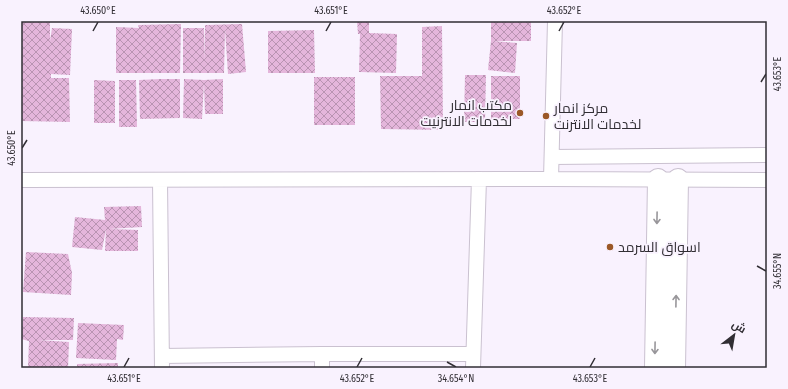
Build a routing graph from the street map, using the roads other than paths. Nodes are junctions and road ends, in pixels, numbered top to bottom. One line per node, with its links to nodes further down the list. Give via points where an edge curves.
1 (555, 21): 3 (street)
2 (767, 155): 3 (street)
3 (552, 157): 5 (street)
4 (479, 179): 5 (street); 8 (street); 11 (street)
5 (551, 179): 6 (street)
6 (668, 179): 9 (street); 14 (street, one-way to 14); 15 (street, one-way to 6)
7 (21, 180): 8 (street)
8 (160, 180): 12 (street)
9 (767, 180)
10 (322, 354): 11 (street); 12 (street); 13 (street)
11 (473, 361)
12 (162, 362)
13 (322, 368)
14 (654, 368)
15 (675, 368)

